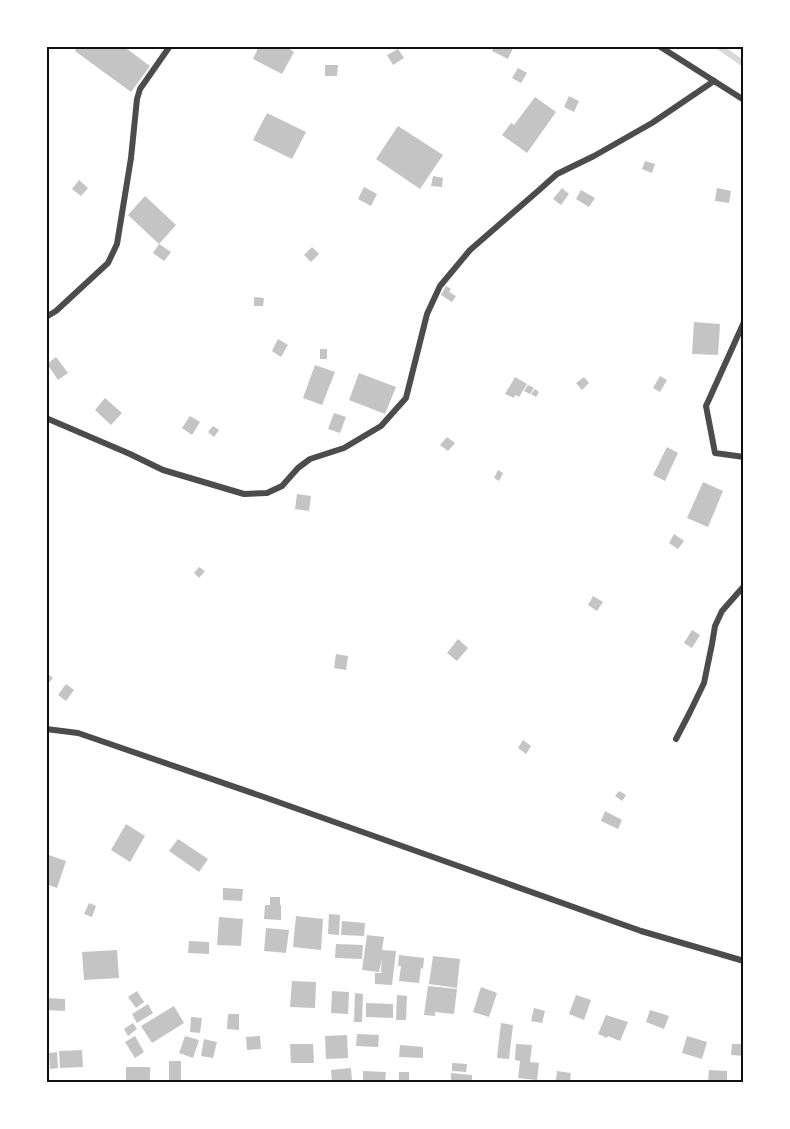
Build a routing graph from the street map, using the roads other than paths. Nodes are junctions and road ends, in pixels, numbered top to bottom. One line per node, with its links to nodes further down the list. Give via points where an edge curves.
1 (170, 46): 5 (street, via 137,99 117,244 108,263)
2 (659, 46): 3 (street)
3 (714, 81): 4 (street); 7 (street, via 652,123 556,174 470,250 440,286 427,314 406,398 381,426 344,448 310,459 282,486 267,493 244,494 163,470)
4 (744, 100)
5 (46, 318)
6 (744, 322): 8 (street, via 706,406 716,453)
7 (46, 418)
8 (744, 457)
9 (744, 586): 11 (street, via 722,611 715,626 704,683)
10 (46, 729): 12 (street, via 78,733 641,931)
11 (676, 739)
12 (744, 961)

